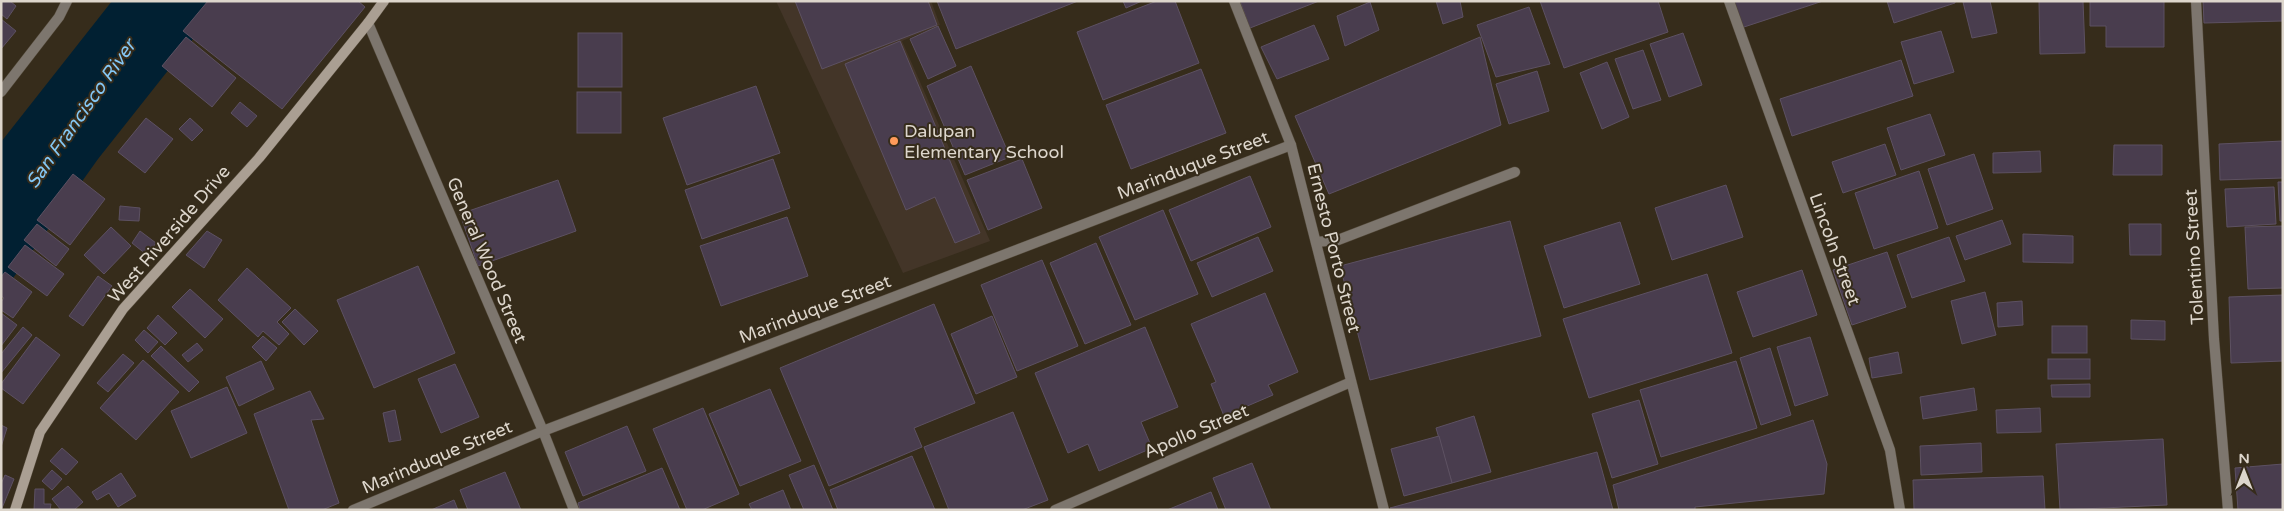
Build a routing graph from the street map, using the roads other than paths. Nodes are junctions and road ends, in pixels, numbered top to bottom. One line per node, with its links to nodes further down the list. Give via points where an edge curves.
1 (67, 1): 7 (street, via 59,17)
2 (384, 1): 6 (street, West Riverside Drive)
3 (1234, 1): 8 (street, Ernesto Porto Street)
4 (1728, 1): 18 (street, Lincoln Street, via 1890,450)
5 (2196, 1): 19 (street, Tolentino Street, via 2214,338)
6 (368, 23): 12 (street, General Wood Street); 13 (street, West Riverside Drive, via 258,158 124,309 40,432)
7 (1, 92)
8 (1291, 145): 10 (street, Ernesto Porto Street); 12 (street, Marinduque Street)
9 (1514, 172): 10 (street, via 1338,240)
10 (1316, 242): 11 (street, Ernesto Porto Street)
11 (1351, 382): 16 (street, Apollo Street); 17 (street, Ernesto Porto Street)
12 (543, 431): 14 (street, Marinduque Street); 15 (street, General Wood Street)
13 (15, 510)
14 (353, 510)
15 (574, 510)
16 (1055, 510)
17 (1384, 510)
18 (1900, 510)
19 (2228, 510)

